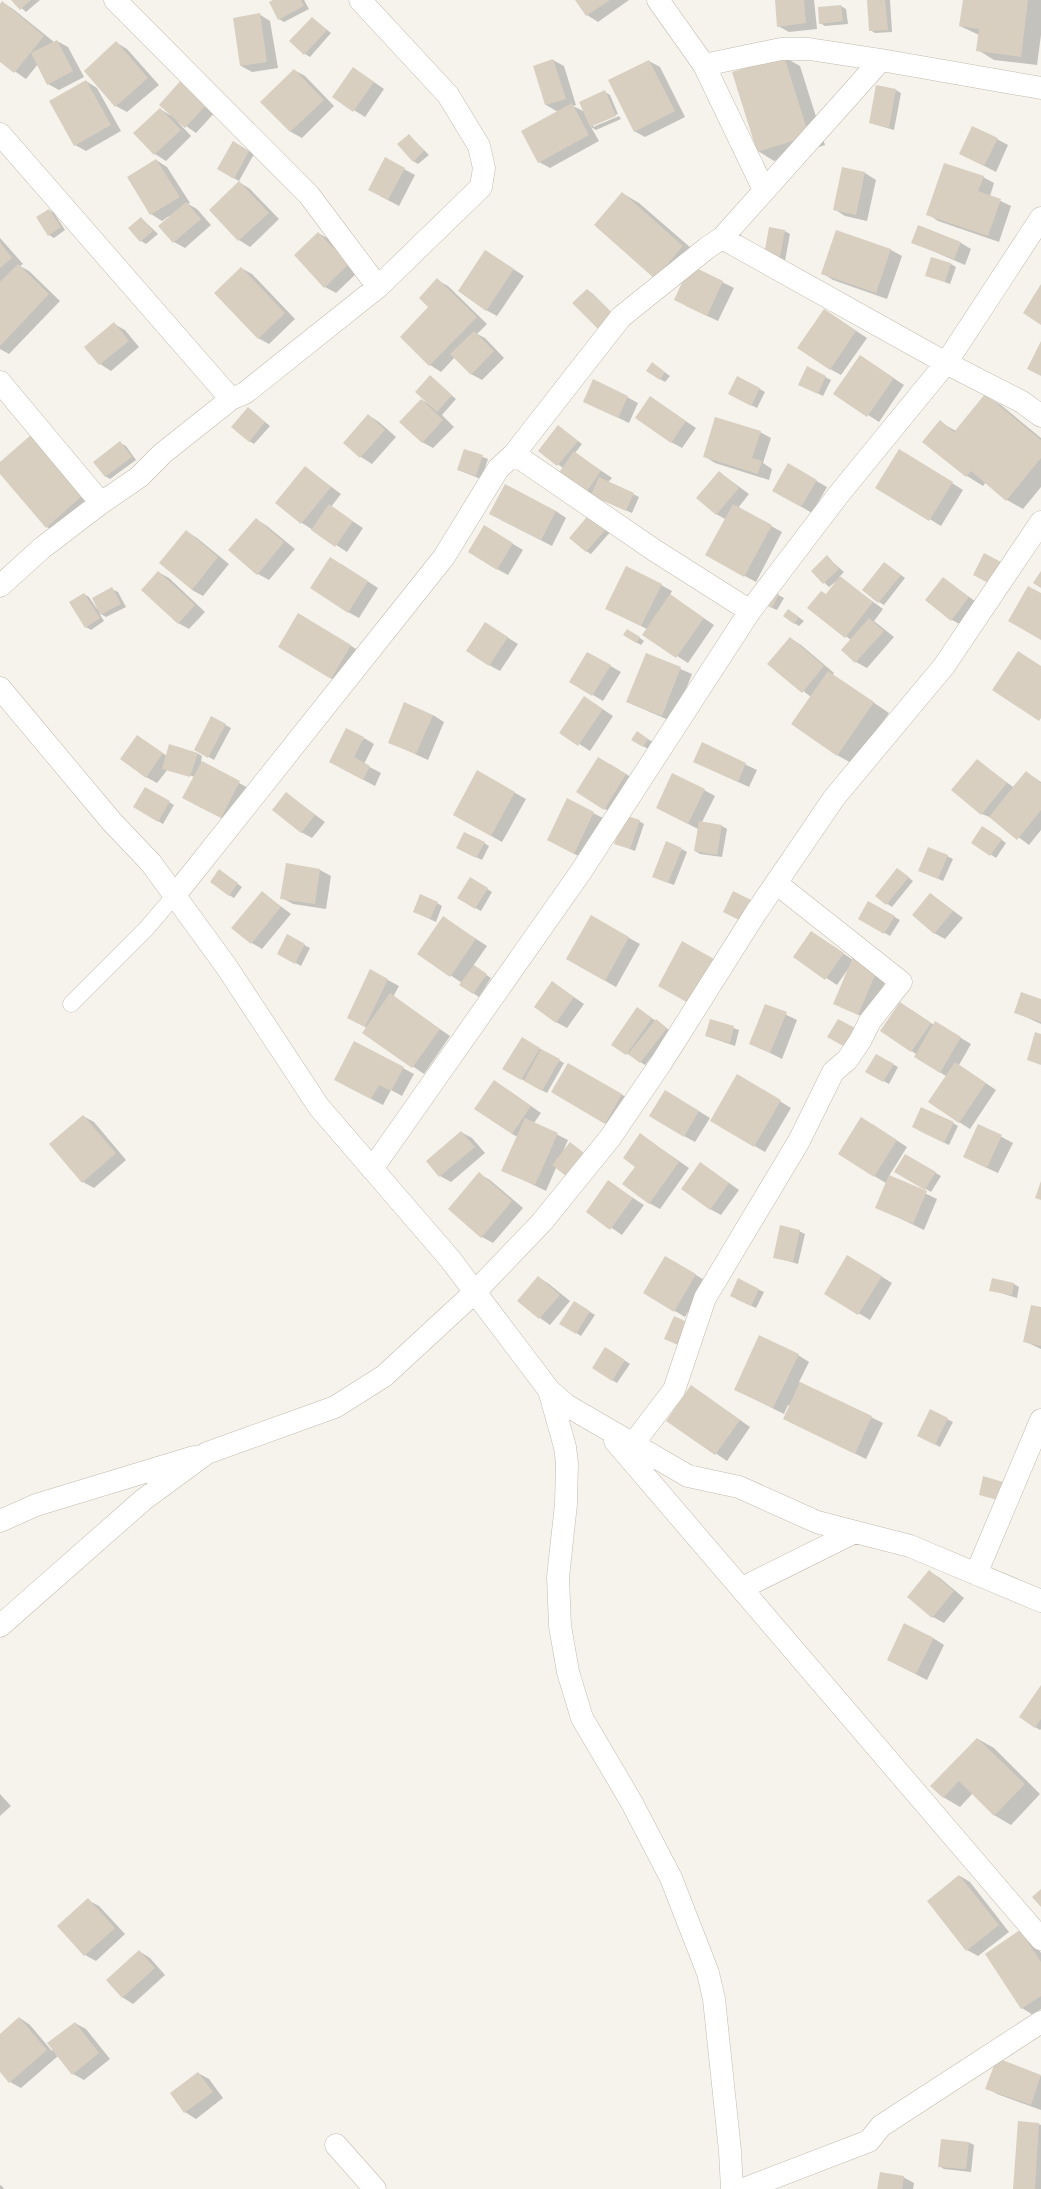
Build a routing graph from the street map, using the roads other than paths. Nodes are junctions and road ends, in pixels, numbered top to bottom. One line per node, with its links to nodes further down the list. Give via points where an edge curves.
1 (116, 0): 11 (street, via 309,195)
2 (360, 0): 11 (street, via 448,95 478,146 484,168 481,187)
3 (658, 0): 5 (street)
4 (882, 60): 5 (street, via 809,49 781,49); 6 (street); 8 (street)
5 (704, 65): 8 (street)
6 (1041, 88)
7 (0, 134): 14 (street)
8 (764, 190): 10 (street)
9 (1041, 218): 12 (street)
10 (722, 238): 12 (street); 16 (street, via 622,317)
11 (378, 287): 14 (street, via 245,394)
12 (946, 363): 15 (street, via 1022,402); 20 (street, via 839,494)
13 (0, 382): 17 (street)
14 (231, 398): 17 (street, via 163,453 139,477)
15 (1041, 416)
16 (514, 454): 20 (street, via 654,550); 23 (street, via 498,468 444,557)
17 (101, 503): 19 (street, via 42,548)
18 (1041, 522): 22 (street, via 944,666 834,798)
19 (0, 586)
20 (750, 611): 25 (street, via 580,873)
21 (0, 688): 23 (street, via 112,822 151,863)
22 (776, 883): 26 (street, via 610,1138 542,1222); 30 (street, via 901,982 870,1021 847,1060 833,1072 800,1141 705,1298 674,1390)
23 (175, 895): 24 (lane, via 146,929); 25 (street, via 226,966 319,1107)
24 (72, 1004)
25 (372, 1170): 26 (street, via 450,1259)
26 (475, 1292): 27 (street); 31 (street, via 384,1376 335,1407)
27 (549, 1390): 29 (street, via 566,1405); 42 (street, via 567,1463 566,1504 558,1577 560,1626 568,1672 582,1718 632,1803 671,1878 708,1973 716,2022)
28 (1041, 1420): 34 (street)
29 (603, 1426): 30 (street); 35 (street)
30 (633, 1444): 33 (street, via 688,1476 739,1487 817,1522)
31 (207, 1453): 32 (street, via 36,1505); 37 (street, via 142,1500)
32 (0, 1521)
33 (855, 1532): 34 (street, via 910,1546); 35 (street)
34 (976, 1574): 36 (street)
35 (742, 1588): 38 (street)
36 (1041, 1601)
37 (0, 1626)
38 (1041, 1939)
39 (1041, 2022): 43 (street, via 881,2126 869,2142)
40 (336, 2145): 41 (street)
41 (375, 2189)
42 (732, 2189)
43 (744, 2189)

